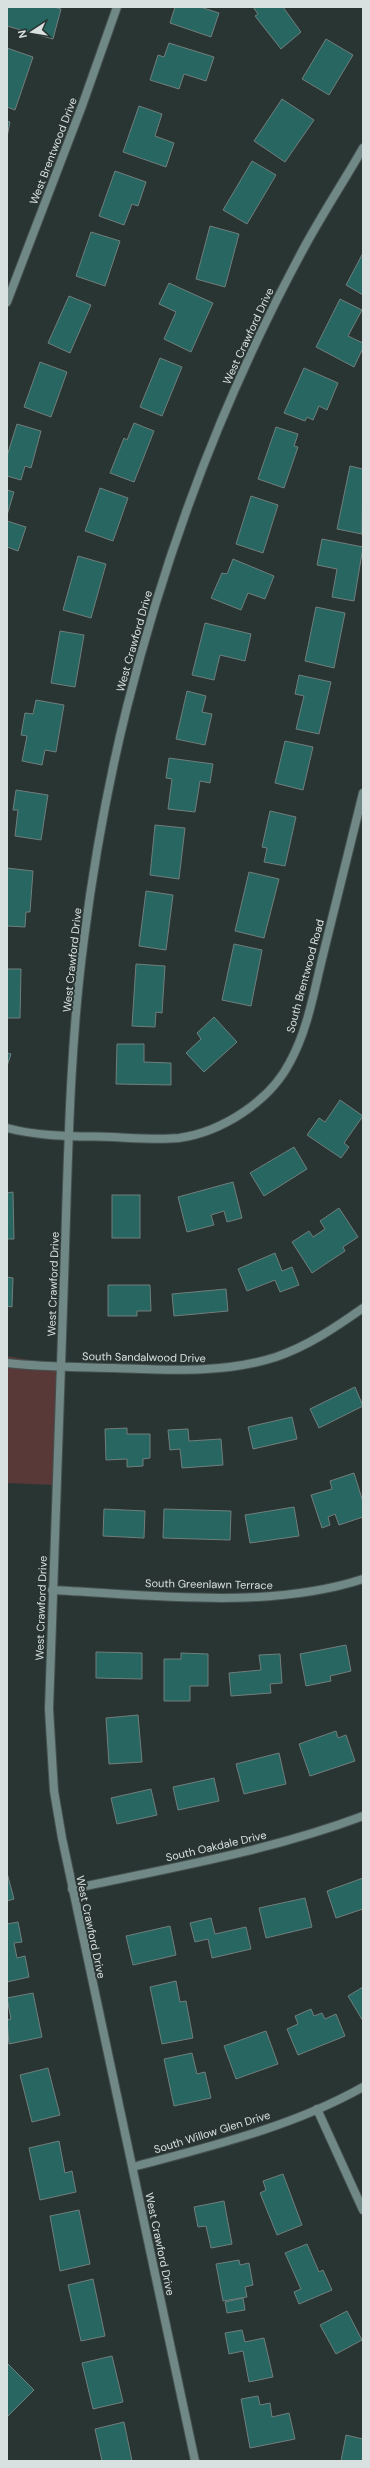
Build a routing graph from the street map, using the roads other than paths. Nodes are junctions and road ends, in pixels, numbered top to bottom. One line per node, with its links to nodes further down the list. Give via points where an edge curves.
1 (117, 7): 3 (street, West Brentwood Drive)
2 (363, 148): 6 (street, West Crawford Drive, via 306,243 249,356 193,491 151,620 126,708 113,769 85,932)
3 (7, 302)
4 (363, 794): 6 (street, South Brentwood Road, via 307,1018 283,1075 262,1098 234,1118 193,1135 153,1139)
5 (7, 1128): 6 (street)
6 (69, 1136): 9 (street, West Crawford Drive)
7 (363, 1308): 9 (street, South Sandalwood Drive, via 327,1333 303,1345 276,1357 244,1365 197,1371)
8 (7, 1363): 9 (street, South Sandalwood Drive)
9 (61, 1366): 11 (street, West Crawford Drive)
10 (363, 1579): 11 (street, South Greenlawn Terrace, via 334,1589 256,1598)
11 (52, 1590): 13 (street, West Crawford Drive, via 49,1734 54,1791)
12 (363, 1816): 13 (street, South Oakdale Drive, via 322,1831 265,1846)
13 (72, 1889): 16 (street, West Crawford Drive)
14 (363, 2086): 15 (street, South Willow Glen Drive)
15 (317, 2109): 16 (street, South Willow Glen Drive, via 239,2138); 17 (street)
16 (133, 2167): 18 (street, West Crawford Drive)
17 (363, 2210)
18 (195, 2461)

